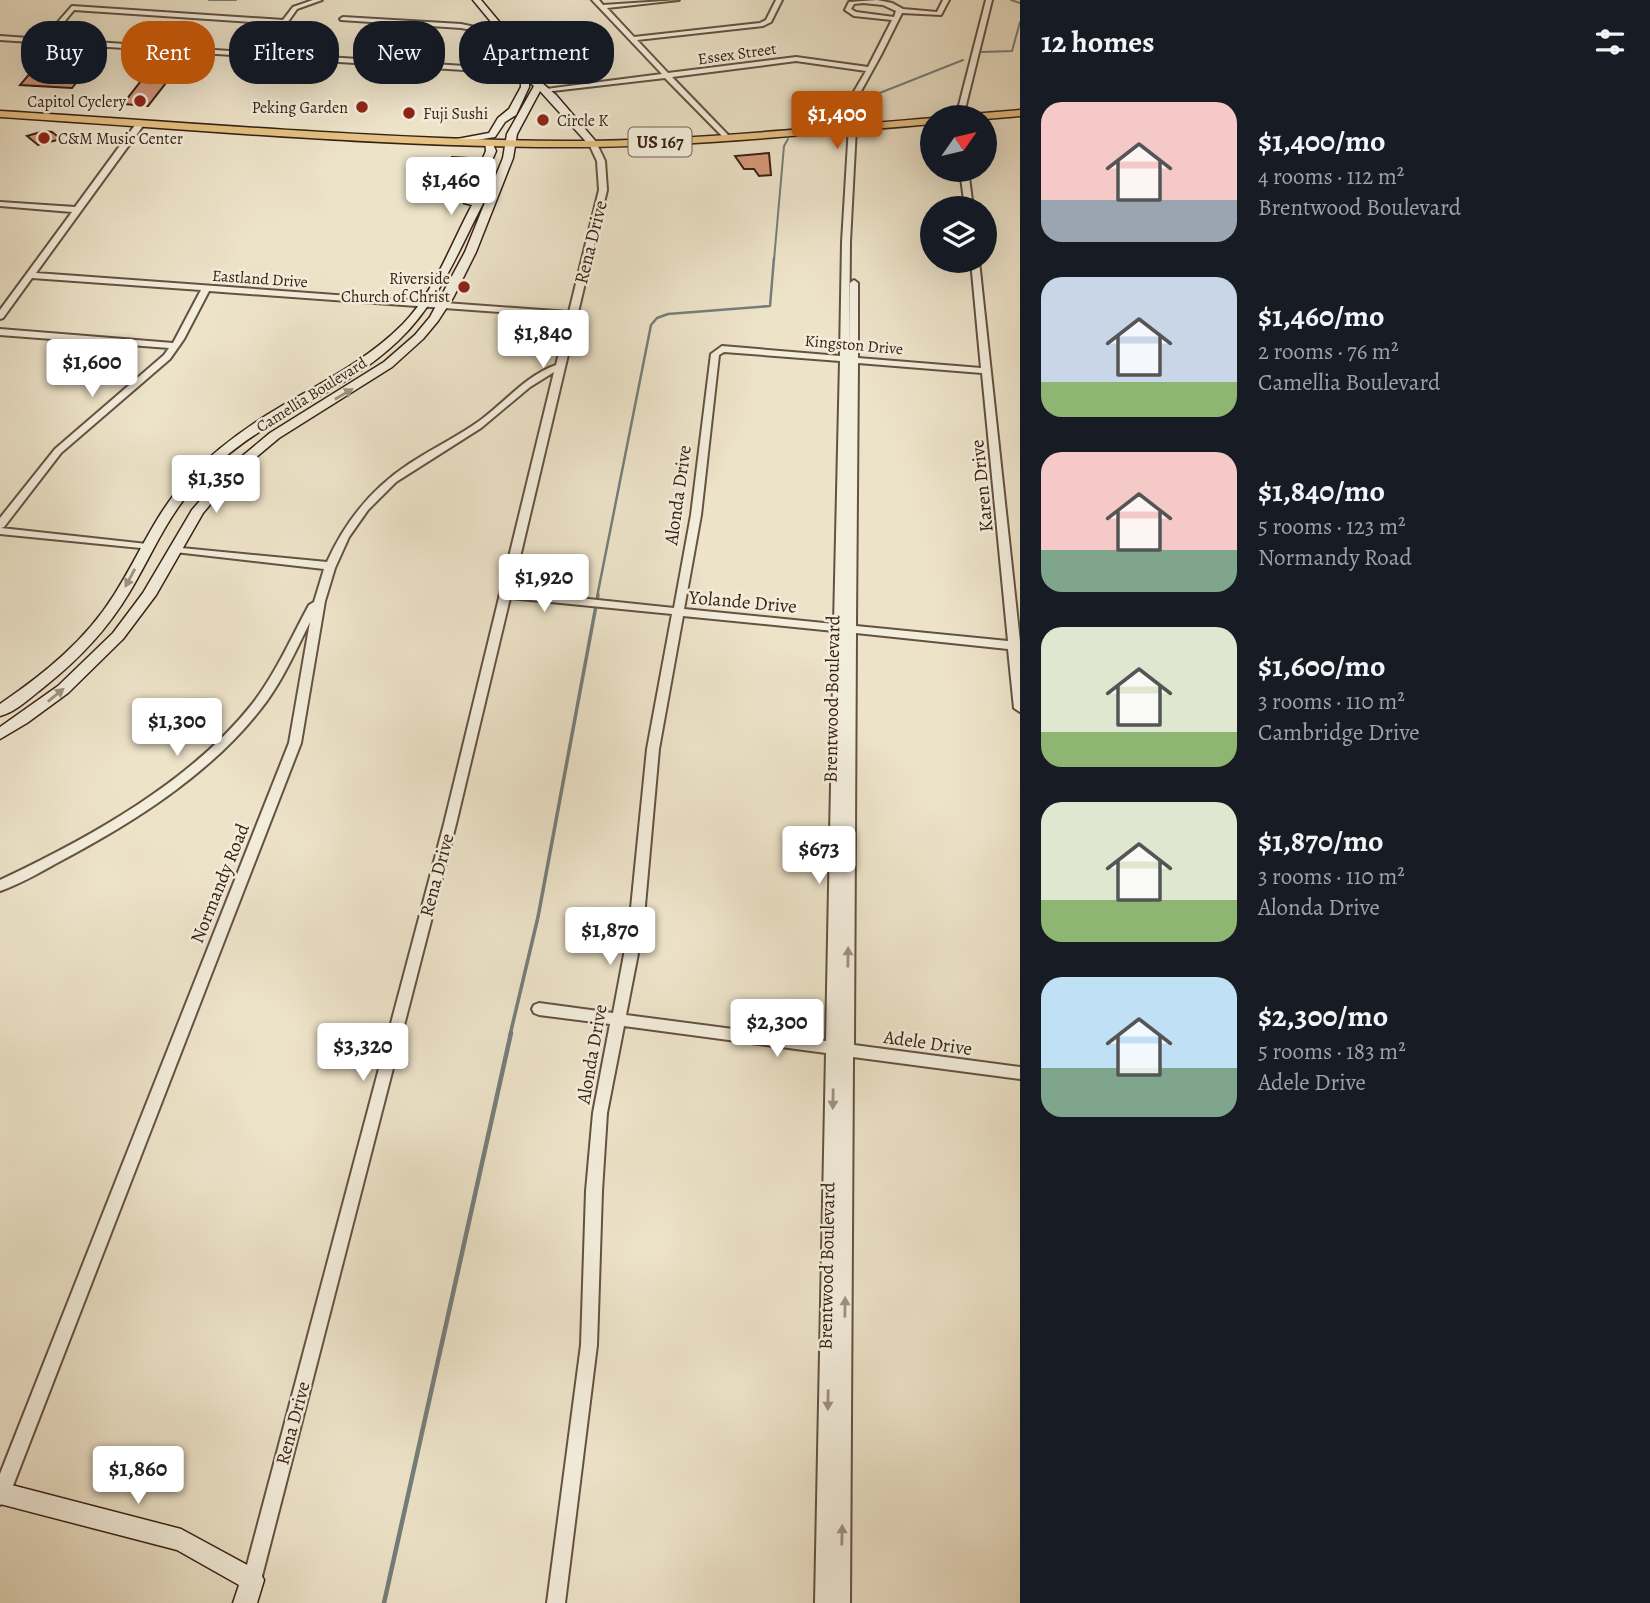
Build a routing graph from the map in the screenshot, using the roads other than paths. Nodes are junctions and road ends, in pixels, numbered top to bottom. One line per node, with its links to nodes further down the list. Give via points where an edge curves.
1 (79, 0): 11 (street)
2 (319, 0): 16 (street, via 297,7)
3 (477, 0): 17 (main road)
4 (595, 0): 10 (street)
5 (676, 0): 10 (street)
6 (779, 0): 21 (street, via 769,20 761,25)
7 (946, 0): 12 (street, via 939,14)
8 (989, 0): 32 (street)
9 (887, 2): 12 (street, via 897,7); 12 (street, via 856,1 848,10 858,15)
10 (601, 7): 21 (street)
11 (72, 8): 14 (street); 15 (street)
12 (897, 15): 26 (street)
13 (343, 19): 18 (street)
14 (60, 21)
15 (269, 21)
16 (285, 21)
17 (494, 21)
18 (459, 26)
19 (0, 38): 20 (street)
20 (21, 39)
21 (632, 39): 27 (street)
22 (107, 44): 23 (street)
23 (229, 53)
24 (339, 60): 25 (street)
25 (459, 68)
26 (869, 69): 27 (street, Essex Street, via 796,59); 40 (street)
27 (668, 76): 31 (street, Essex Street); 41 (street)
28 (523, 84): 33 (main road)
29 (538, 84): 30 (main road)
30 (541, 86): 31 (street, Essex Street); 31 (street, Essex Street); 44 (main road); 45 (main road)
31 (567, 90)
32 (962, 105)
33 (513, 111): 42 (main road, via 492,135); 44 (main road)
34 (1020, 113): 36 (main road)
35 (0, 114): 38 (main road, US 167)
36 (998, 115)
37 (920, 122): 39 (main road, US 167)
38 (141, 123): 42 (main road, US 167); 47 (street)
39 (852, 128): 40 (main road, US 167); 61 (street, Brentwood Boulevard, via 847,190)
40 (836, 129): 41 (main road, US 167)
41 (726, 138): 45 (main road, US 167)
42 (460, 141): 43 (main road, US 167); 49 (main road, via 485,152 463,203)
43 (488, 142): 44 (main road, US 167); 48 (main road, via 491,152 466,210)
44 (507, 143): 45 (main road, US 167); 48 (main road, Camellia Boulevard); 50 (main road, Camellia Boulevard)
45 (593, 144): 56 (street, Rena Drive, via 604,182)
46 (0, 204): 47 (street)
47 (78, 210): 52 (street)
48 (466, 222): 49 (main road, Camellia Boulevard); 50 (main road, via 470,232 462,254)
49 (456, 243): 54 (main road, Camellia Boulevard)
50 (465, 264): 55 (main road, Camellia Boulevard)
51 (976, 273): 63 (street, Karen Drive)
52 (30, 275): 53 (street, Eastland Drive); 57 (street)
53 (206, 288): 54 (street, Eastland Drive); 59 (street)
54 (427, 304): 55 (street, Eastland Drive); 66 (main road, Camellia Boulevard, via 368,360 228,447 187,488)
55 (445, 305): 56 (street, Eastland Drive); 67 (main road, Camellia Boulevard, one-way to 55, via 202,504 237,465 284,429 377,374 410,346)
56 (572, 315): 62 (street, Rena Drive)
57 (0, 316)
58 (0, 332): 59 (street)
59 (175, 346): 64 (street, via 58,452)
60 (718, 350): 61 (street, Kingston Drive); 71 (street, Alonda Drive)
61 (849, 360): 63 (street, Kingston Drive); 72 (street, Brentwood Boulevard)
62 (559, 367): 68 (street, Normandy Road, via 537,377 491,418 382,489 346,531); 69 (street, Rena Drive)
63 (987, 371): 73 (street, Karen Drive)
64 (0, 525)
65 (0, 531): 66 (street)
66 (147, 547): 75 (main road, Camellia Boulevard, one-way to 75, via 121,596 92,634 62,664)
67 (175, 550): 68 (street); 76 (main road, Camellia Boulevard, one-way to 67, via 55,696 116,640)
68 (329, 566): 70 (street, Normandy Road)
69 (505, 594): 71 (street, Yolande Drive); 83 (street, Rena Drive, via 450,824)
70 (319, 595): 77 (street, via 276,676 235,731 120,820 70,852); 82 (street, Normandy Road, via 295,743)
71 (678, 612): 72 (street, Yolande Drive); 79 (street, Alonda Drive, via 653,748 636,928)
72 (846, 628): 73 (street, Yolande Drive); 80 (street, Brentwood Boulevard)
73 (1017, 646): 74 (street, Karen Drive)
74 (1020, 708)
75 (0, 711)
76 (0, 734)
77 (0, 886)
78 (539, 1009): 79 (street, Adele Drive)
79 (616, 1022): 80 (street, Adele Drive); 85 (street, Alonda Drive, via 600,1113 589,1345)
80 (841, 1050): 81 (street, Adele Drive); 86 (street, Brentwood Boulevard, one-way to 86); 87 (street, Brentwood Boulevard, one-way to 80)
81 (1020, 1073)
82 (0, 1494): 83 (main road, via 181,1540)
83 (252, 1580): 84 (main road, Rena Drive)
84 (245, 1603)
85 (556, 1603)
86 (824, 1603)
87 (841, 1603)

